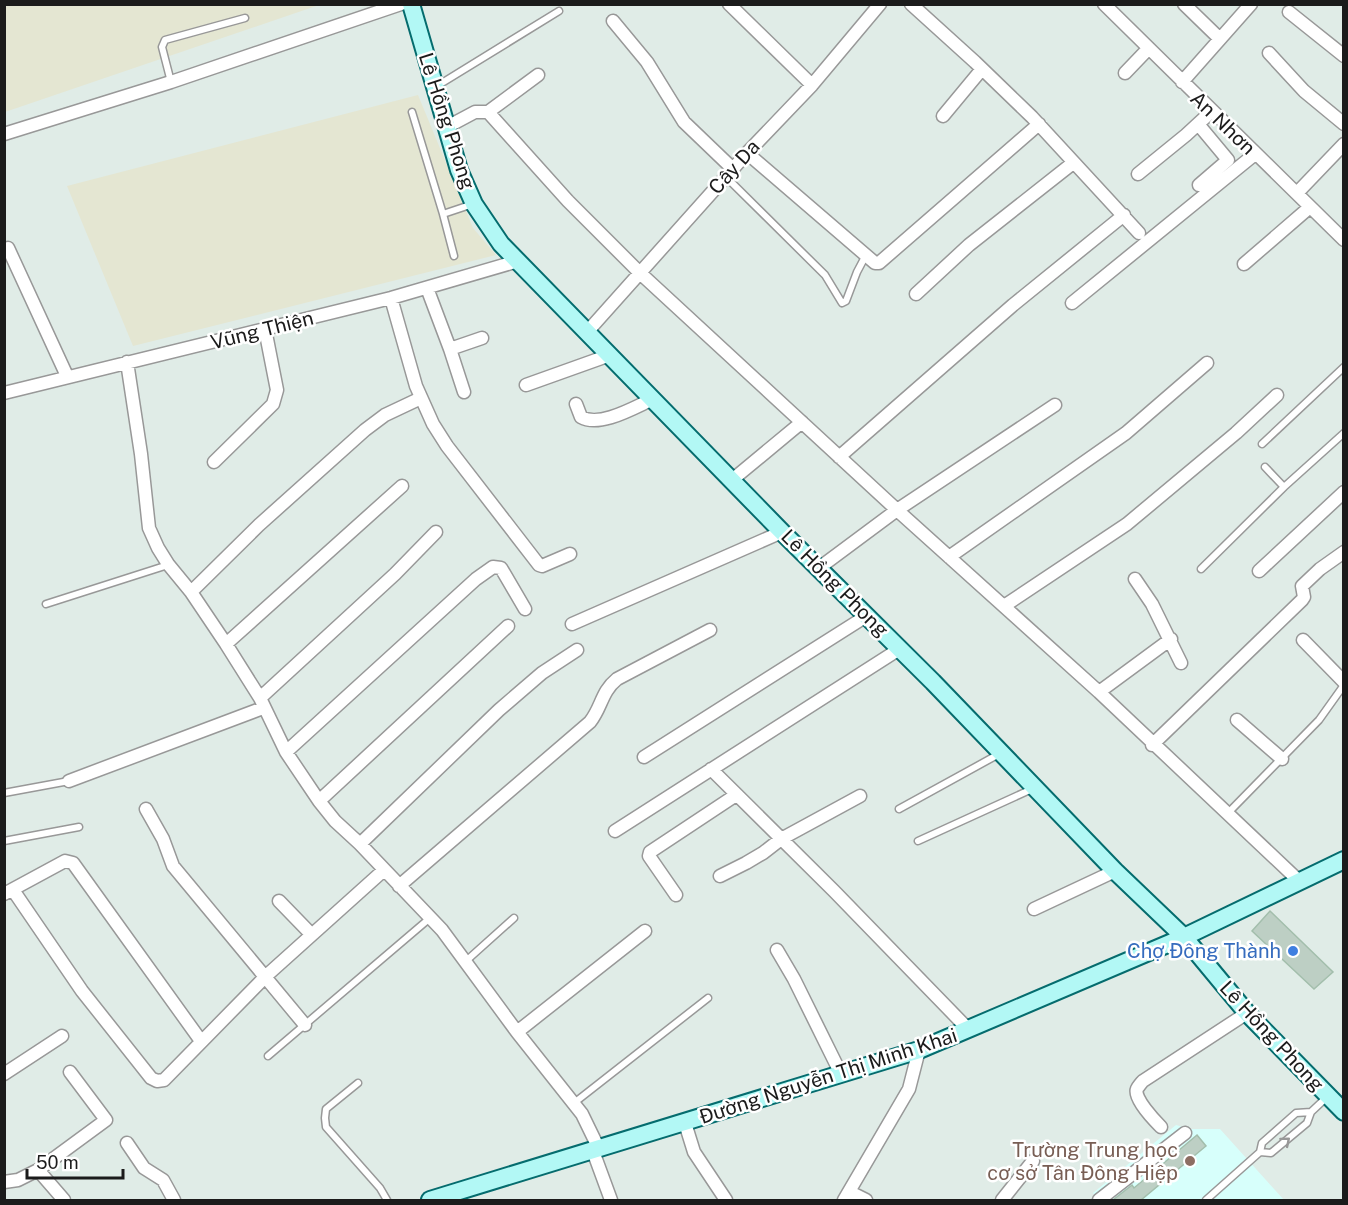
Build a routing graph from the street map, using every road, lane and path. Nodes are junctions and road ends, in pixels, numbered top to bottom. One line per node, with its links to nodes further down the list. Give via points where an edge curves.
1 (401, 4): 20 (street)
2 (411, 4): 23 (main road, Lê Hồng Phong)
3 (729, 4): 22 (street)
4 (880, 4): 22 (street, Cây Da)
5 (911, 4): 17 (street)
6 (1104, 4): 14 (street, An Nhơn)
7 (1184, 4): 13 (street)
8 (1251, 4): 13 (street)
9 (559, 11): 23 (lane)
10 (1289, 12): 16 (street)
11 (245, 18): 20 (lane, via 165,40 162,47)
12 (613, 21): 37 (street, via 647,62 684,122)
13 (1220, 39): 21 (street)
14 (1148, 49): 18 (street); 21 (street, An Nhơn)
15 (1269, 52): 30 (street, via 1304,91)
16 (1344, 56)
17 (982, 69): 27 (street); 28 (street)
18 (1125, 73)
19 (538, 75): 26 (street)
20 (171, 82): 32 (street)
21 (1182, 82): 24 (street, An Nhơn)
22 (813, 85): 34 (street, Cây Da)
23 (434, 88): 31 (main road, Lê Hồng Phong)
24 (1212, 111): 29 (street); 35 (street, An Nhơn)
25 (412, 112): 43 (lane)
26 (488, 112): 31 (street, via 475,112); 52 (street)
27 (943, 116)
28 (1039, 124): 36 (street); 48 (street, via 884,260 875,263)
29 (1198, 124): 38 (street); 39 (street, via 1228,160)
30 (1344, 124)
31 (445, 128): 41 (main road, Lê Hồng Phong)
32 (4, 134)
33 (1344, 144): 40 (street)
34 (747, 153): 37 (street, Cây Da); 48 (street)
35 (1255, 154): 40 (street, An Nhơn); 56 (street)
36 (1073, 163): 44 (street); 54 (street, via 969,245)
37 (729, 173): 48 (lane, via 825,275 842,303); 52 (street, Cây Da)
38 (1138, 174)
39 (1199, 185)
40 (1297, 193): 42 (street, An Nhơn)
41 (474, 204): 43 (lane); 50 (main road, Lê Hồng Phong, via 501,244)
42 (1310, 207): 46 (street, An Nhơn); 51 (street)
43 (443, 214): 49 (lane)
44 (1124, 215): 45 (street); 77 (street, via 1013,305)
45 (1139, 233)
46 (1344, 240)
47 (8, 248): 65 (street)
48 (866, 255)
49 (454, 256)
50 (518, 261): 53 (street, Vũng Thiện); 58 (main road, Lê Hồng Phong)
51 (1244, 264)
52 (640, 273): 58 (street, Cây Da); 74 (street)
53 (427, 288): 55 (street, Vũng Thiện); 60 (street)
54 (916, 294)
55 (391, 298): 57 (street, Vũng Thiện); 70 (street)
56 (1072, 303)
57 (266, 329): 62 (street, Vũng Thiện); 78 (street, via 277,390 273,404)
58 (588, 331): 61 (main road, Lê Hồng Phong)
59 (482, 338): 60 (street)
60 (450, 349): 67 (street)
61 (610, 355): 66 (street); 71 (main road, Lê Hồng Phong)
62 (127, 363): 65 (street, Vũng Thiện); 90 (street, via 148,528)
63 (1207, 363): 89 (street, via 1126,433)
64 (1344, 367): 76 (lane)
65 (67, 376): 68 (street, Vũng Thiện)
66 (526, 385)
67 (464, 392)
68 (4, 393)
69 (1276, 395): 97 (street, via 1127,524)
70 (421, 398): 88 (street, via 447,446 539,565); 95 (street, via 385,415 365,430)
71 (654, 399): 72 (street, via 618,415 592,421 581,417); 80 (main road, Lê Hồng Phong)
72 (576, 404)
73 (1054, 405): 84 (street)
74 (802, 422): 77 (street); 80 (street)
75 (1344, 434): 82 (lane)
76 (1262, 444)
77 (839, 457): 84 (street)
78 (214, 462)
79 (1265, 466): 82 (lane)
80 (732, 480): 86 (main road, Lê Hồng Phong)
81 (402, 486): 105 (street)
82 (1284, 487): 92 (lane)
83 (1344, 492): 93 (street)
84 (897, 510): 89 (street); 91 (street)
85 (436, 532): 111 (street)
86 (782, 532): 91 (main road, Lê Hồng Phong); 100 (street)
87 (1344, 552): 113 (street, via 1307,579 1302,586 1302,600)
88 (570, 554)
89 (949, 557): 97 (street)
90 (168, 564): 95 (street); 96 (lane)
91 (819, 568): 99 (main road, Lê Hồng Phong)
92 (1201, 569)
93 (1259, 571)
94 (1135, 579): 103 (street)
95 (191, 592): 105 (street)
96 (46, 604)
97 (1005, 606): 110 (street)
98 (525, 609): 114 (street, via 501,568 493,567)
99 (868, 615): 106 (main road, Lê Hồng Phong); 116 (street)
100 (572, 624)
101 (507, 626): 124 (street)
102 (710, 630): 139 (street, via 607,687 598,713 590,722)
103 (1171, 639): 108 (street); 110 (street)
104 (1303, 640): 109 (street)
105 (226, 644): 111 (street)
106 (901, 648): 115 (main road, Lê Hồng Phong); 118 (street)
107 (578, 650): 133 (street, via 542,673 499,710)
108 (1181, 663)
109 (1344, 684): 117 (lane, via 1319,720)
110 (1099, 692): 113 (street)
111 (261, 703): 114 (street); 119 (street)
112 (1237, 720): 117 (street)
113 (1152, 745): 127 (street)
114 (286, 752): 124 (street)
115 (1002, 752): 120 (main road, Lê Hồng Phong); 126 (lane)
116 (644, 757)
117 (1282, 759): 127 (lane)
118 (711, 769): 122 (street); 129 (street)
119 (69, 780): 121 (lane)
120 (1035, 787): 132 (lane); 136 (main road, Lê Hồng Phong)
121 (4, 794)
122 (736, 795): 130 (street); 141 (street, via 650,852 652,863)
123 (860, 796): 130 (street)
124 (319, 801): 133 (street)
125 (146, 809): 151 (street, via 163,839 172,866)
126 (899, 809)
127 (1227, 814): 138 (street)
128 (79, 827): 131 (lane)
129 (615, 831)
130 (781, 839): 137 (street); 155 (street)
131 (4, 841)
132 (918, 842)
133 (360, 844): 135 (street)
134 (1344, 860): 138 (main road, Đường Nguyễn Thị Minh Khai)
135 (384, 870): 139 (street); 147 (street)
136 (1115, 871): 143 (street); 148 (main road, Lê Hồng Phong)
137 (720, 876)
138 (1298, 880): 148 (main road, Đường Nguyễn Thị Minh Khai)
139 (399, 886): 144 (street)
140 (9, 892): 158 (street, via 65,861 73,863); 158 (street, via 151,1078 164,1080)
141 (676, 895)
142 (279, 901): 147 (street)
143 (1034, 909)
144 (430, 918): 150 (street); 154 (lane)
145 (514, 918): 150 (lane)
146 (645, 931): 156 (street)
147 (311, 934): 151 (street)
148 (1184, 937): 153 (main road, Lê Hồng Phong); 155 (main road, Đường Nguyễn Thị Minh Khai)
149 (777, 950): 163 (street)
150 (465, 962): 156 (street)
151 (266, 976): 154 (street); 158 (street)
152 (708, 998): 166 (lane)
153 (1247, 1013): 165 (main road, Lê Hồng Phong); 170 (street, via 1137,1088 1136,1094 1147,1112)
154 (305, 1025): 160 (lane)
155 (969, 1030): 159 (main road, Đường Nguyễn Thị Minh Khai)
156 (518, 1032): 166 (street)
157 (62, 1036): 162 (street)
158 (201, 1041)
159 (919, 1050): 163 (main road, Đường Nguyễn Thị Minh Khai); 178 (street, via 909,1089)
160 (268, 1056)
161 (70, 1072): 176 (street, via 106,1120)
162 (4, 1074)
163 (841, 1074): 169 (main road, Đường Nguyễn Thị Minh Khai)
164 (358, 1083): 182 (lane, via 326,1109 326,1127)
165 (1328, 1096): 167 (lane); 168 (main road, Lê Hồng Phong)
166 (574, 1103): 173 (street)
167 (1311, 1112): 174 (lane, via 1296,1113 1262,1143); 174 (lane, one-way to 167, via 1271,1153 1307,1123)
168 (1344, 1112)
169 (685, 1123): 173 (main road, Đường Nguyễn Thị Minh Khai); 185 (street, via 694,1152)
170 (1161, 1127)
171 (1185, 1133): 179 (street)
172 (127, 1143): 181 (street, via 144,1168 163,1180)
173 (596, 1150): 183 (main road, Đường Nguyễn Thị Minh Khai); 184 (street)
174 (1260, 1152): 188 (lane)
175 (1033, 1161): 187 (street)
176 (38, 1170): 177 (street); 180 (street)
177 (4, 1182)
178 (847, 1196): 186 (street)
179 (1103, 1199)
180 (64, 1200)
181 (174, 1200)
182 (387, 1200)
183 (430, 1200)
184 (611, 1200)
185 (726, 1200)
186 (866, 1200)
187 (1002, 1200)
188 (1206, 1200)

